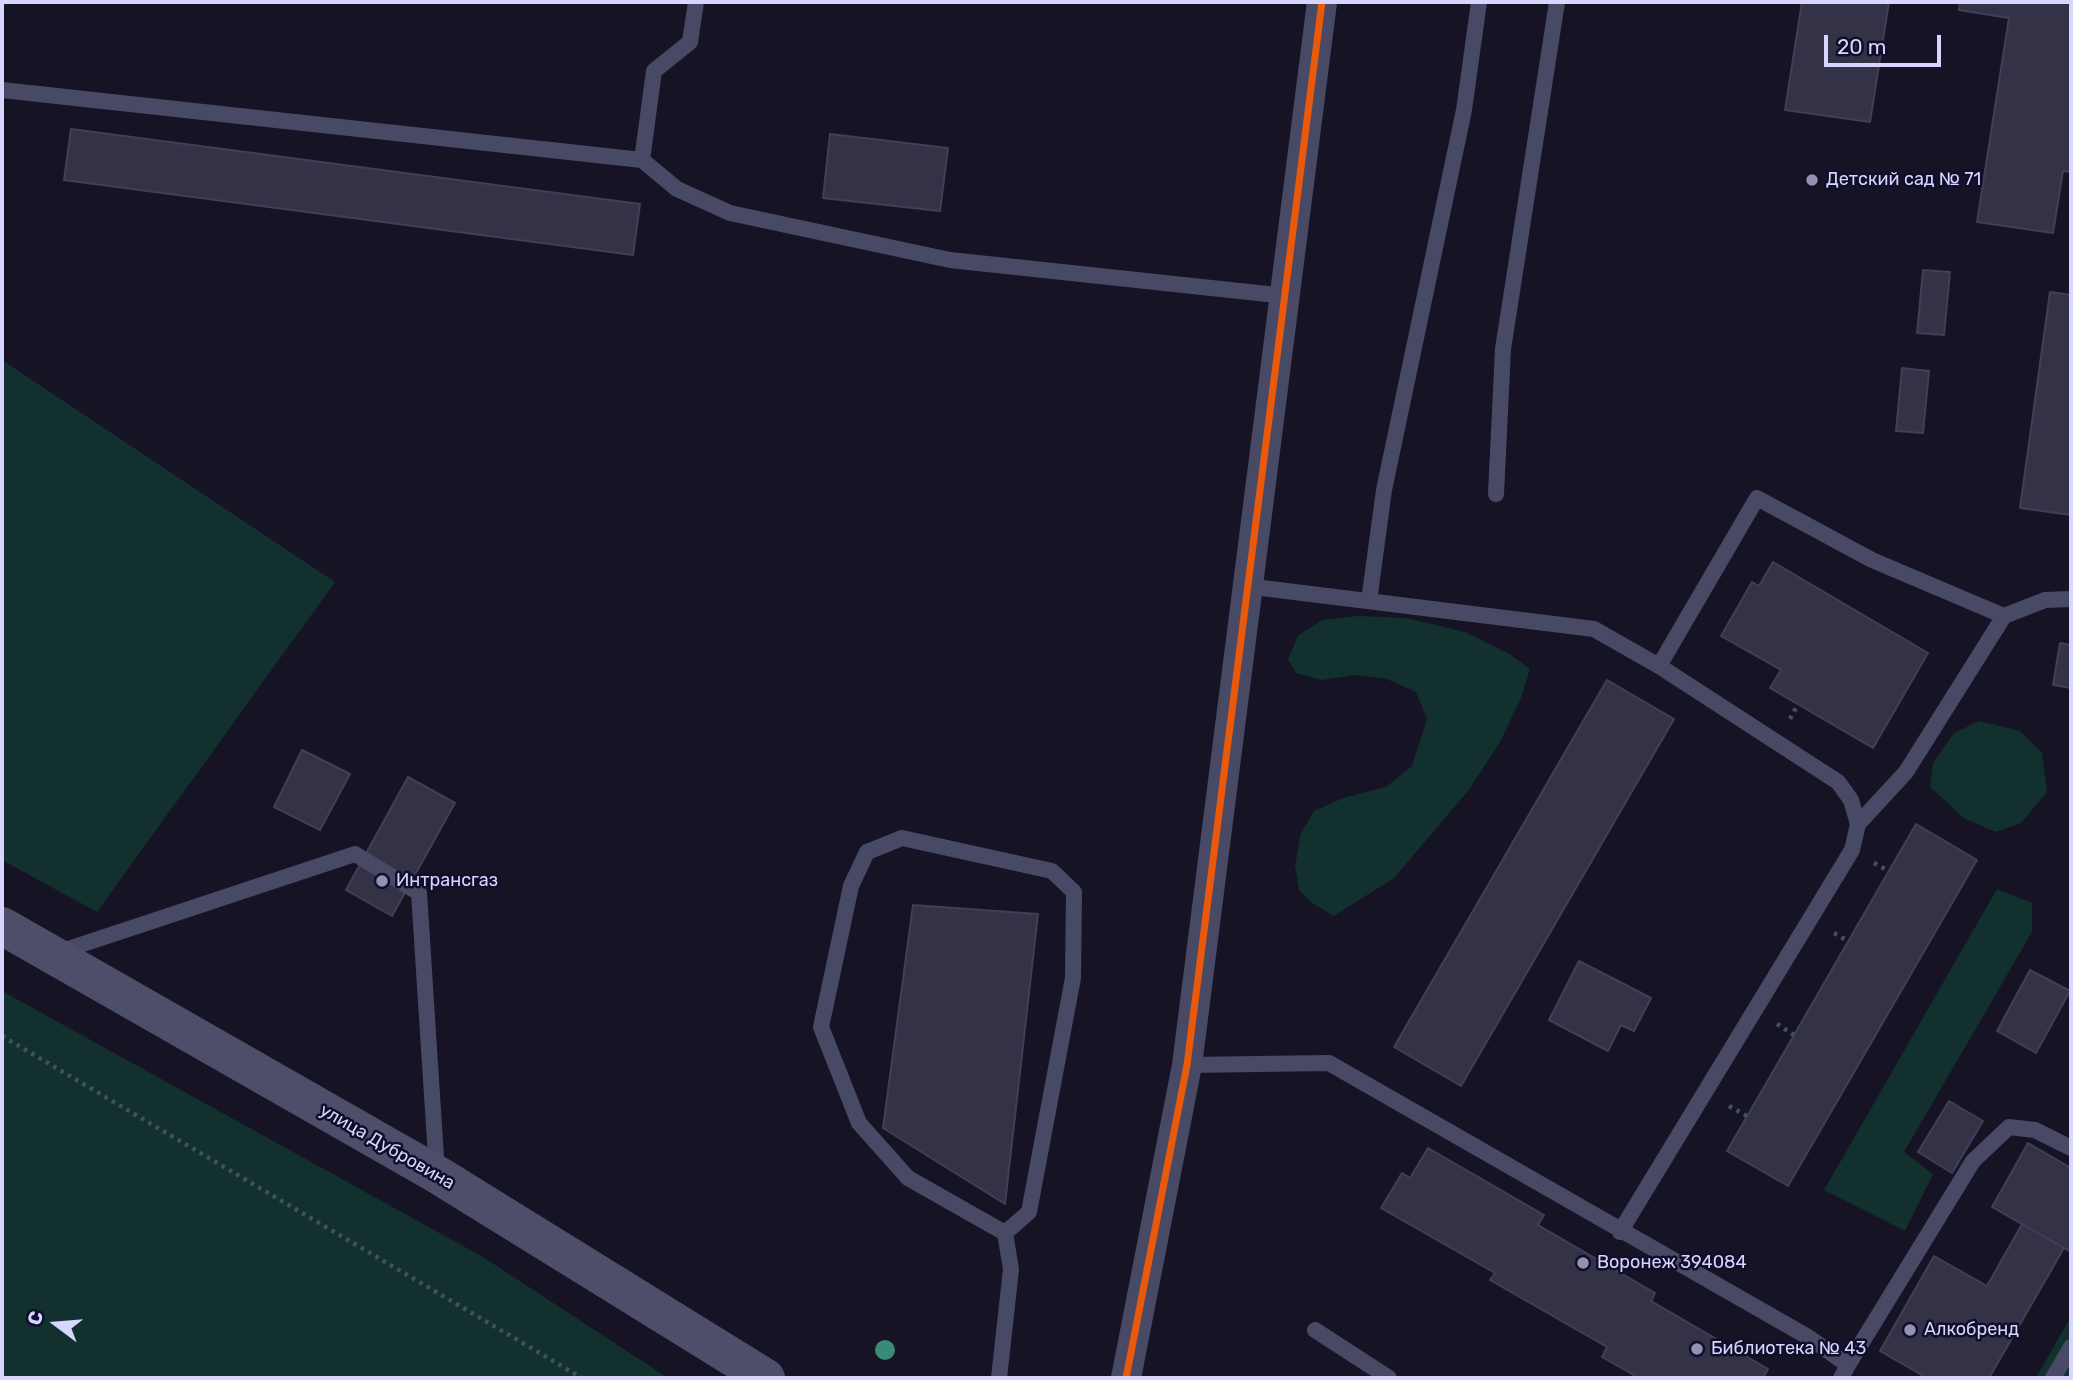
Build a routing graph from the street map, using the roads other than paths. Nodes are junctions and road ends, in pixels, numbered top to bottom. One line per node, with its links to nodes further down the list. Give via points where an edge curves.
1 (696, 2): 6 (lane, via 690,42 654,71)
2 (1322, 2): 7 (street)
3 (1479, 2): 11 (lane, via 1464,110 1384,490)
4 (1557, 2): 8 (lane, via 1503,349)
5 (2, 90): 6 (lane)
6 (642, 160): 7 (lane, via 677,189 730,214 950,261)
7 (1286, 296): 9 (street)
8 (1496, 494)
9 (1246, 586): 11 (lane); 17 (street)
10 (2071, 599): 12 (lane, via 2045,600)
11 (1368, 601): 13 (lane, via 1594,629)
12 (2004, 615): 13 (lane, via 1872,561 1757,498); 14 (lane, via 1906,772)
13 (1659, 666): 14 (lane, via 1838,782 1852,800)
14 (1858, 824): 20 (lane, via 1852,850)
15 (2, 926): 16 (main road, улица Дубровина)
16 (52, 954): 19 (main road, улица Дубровина); 19 (lane, via 355,854 419,893)
17 (1187, 1065): 20 (lane, via 1329,1063); 27 (street)
18 (2071, 1148): 24 (lane, via 2035,1130 2009,1126 1973,1161)
19 (438, 1175): 25 (main road, улица Дубровина)
20 (1620, 1232): 24 (lane, via 1808,1337)
21 (1004, 1233): 21 (lane, via 908,1178 859,1123 821,1027 851,886 867,852 902,838 1052,871 1074,892 1073,978 1029,1212); 26 (lane, via 1011,1269)
22 (1315, 1330): 28 (lane)
23 (2071, 1346): 29 (lane)
24 (1845, 1372)
25 (766, 1378)
26 (999, 1378)
27 (1126, 1378)
28 (1389, 1378)
29 (2053, 1378)

